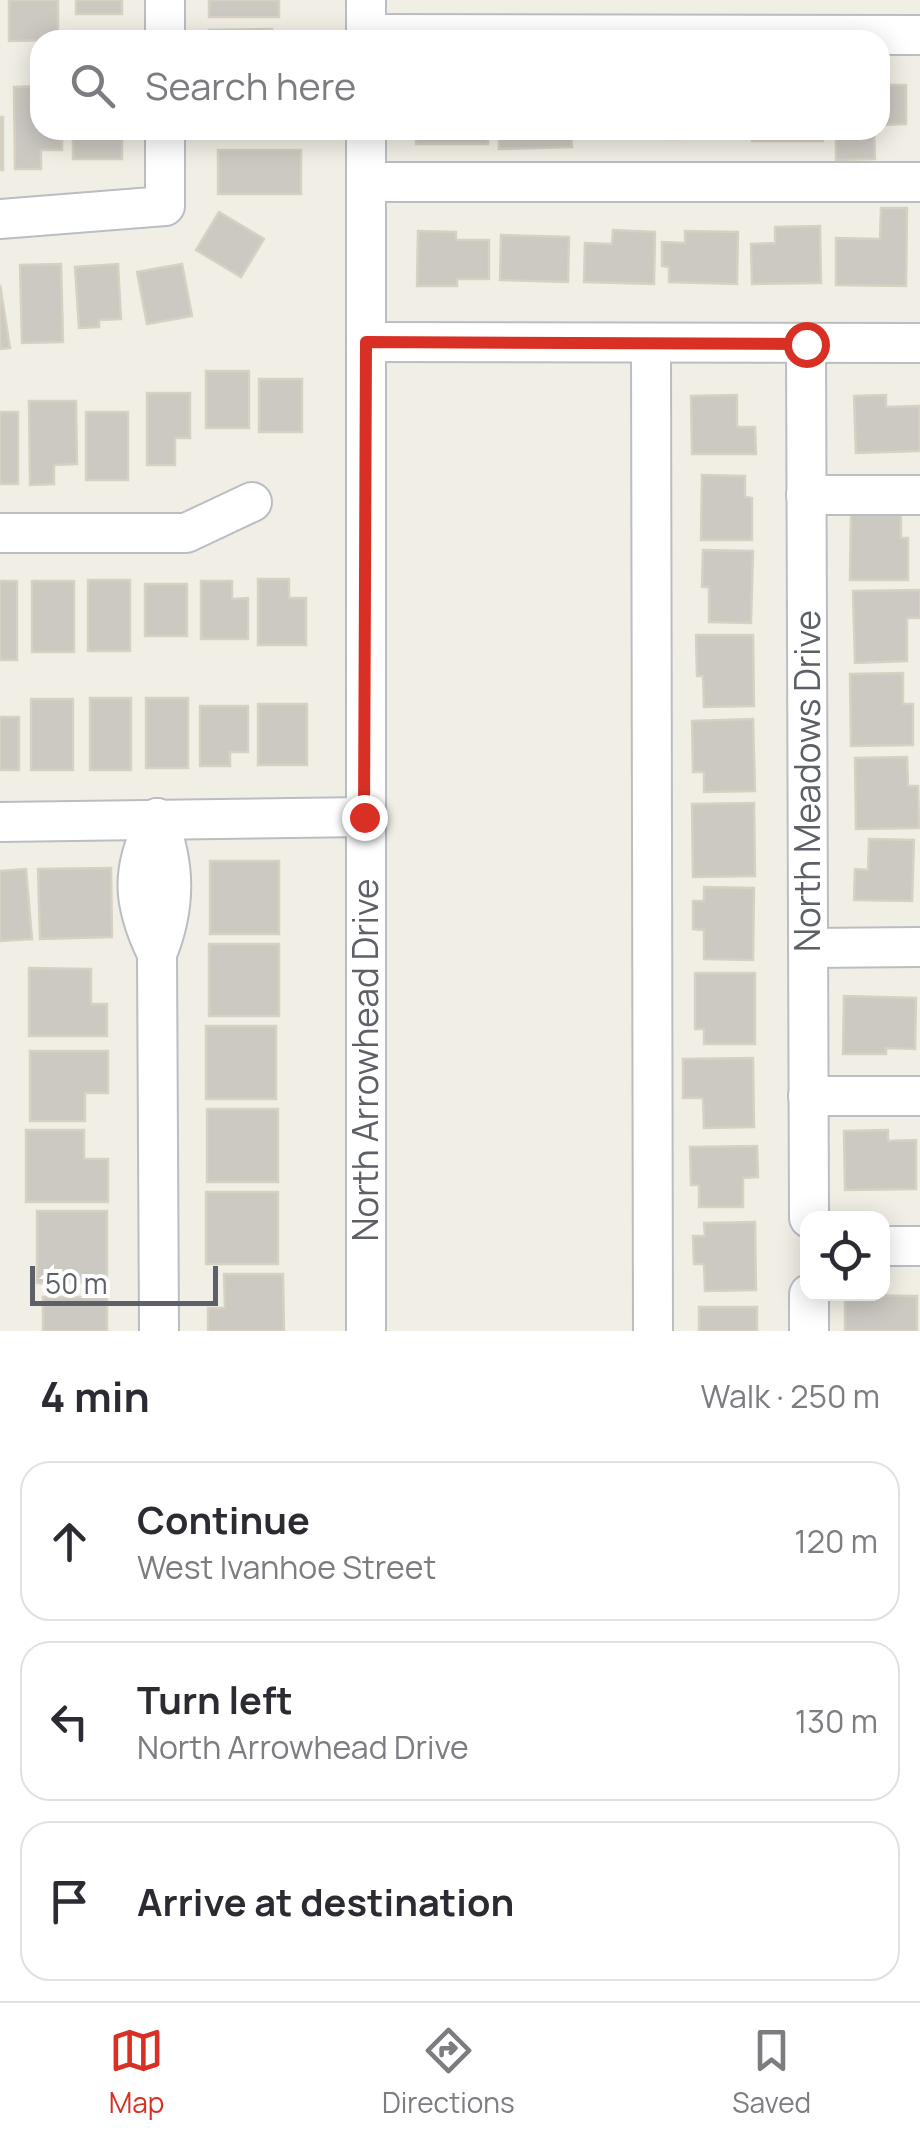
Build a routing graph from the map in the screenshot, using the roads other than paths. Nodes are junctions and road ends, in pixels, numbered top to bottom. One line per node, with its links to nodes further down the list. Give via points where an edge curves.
1 (165, 0): 3 (street)
2 (366, 24): 4 (street)
3 (165, 30)
4 (668, 30)
5 (890, 34): 6 (street)
6 (920, 35)
7 (165, 140): 11 (street, via 165,206)
8 (366, 140): 9 (street, North Arrowhead Drive)
9 (366, 182): 10 (street); 12 (street, North Arrowhead Drive)
10 (920, 182)
11 (0, 219)
12 (366, 342): 14 (street); 20 (street, North Arrowhead Drive)
13 (920, 342): 15 (street)
14 (651, 344): 15 (street); 33 (street)
15 (806, 344): 16 (street, North Meadows Drive)
16 (806, 495): 17 (street); 24 (street, North Meadows Drive)
17 (920, 495)
18 (252, 502): 19 (street, via 186,533)
19 (0, 534)
20 (364, 817): 21 (street); 32 (street, North Arrowhead Drive)
21 (157, 818): 22 (street); 31 (street, via 171,853 172,916 157,954)
22 (0, 822)
23 (920, 947): 24 (street)
24 (808, 948): 25 (street, North Meadows Drive)
25 (808, 1096): 26 (street); 27 (street, North Meadows Drive)
26 (920, 1096)
27 (809, 1211)
28 (890, 1246): 29 (street)
29 (920, 1246)
30 (809, 1301): 34 (street)
31 (159, 1331)
32 (366, 1331)
33 (653, 1331)
34 (809, 1331)

